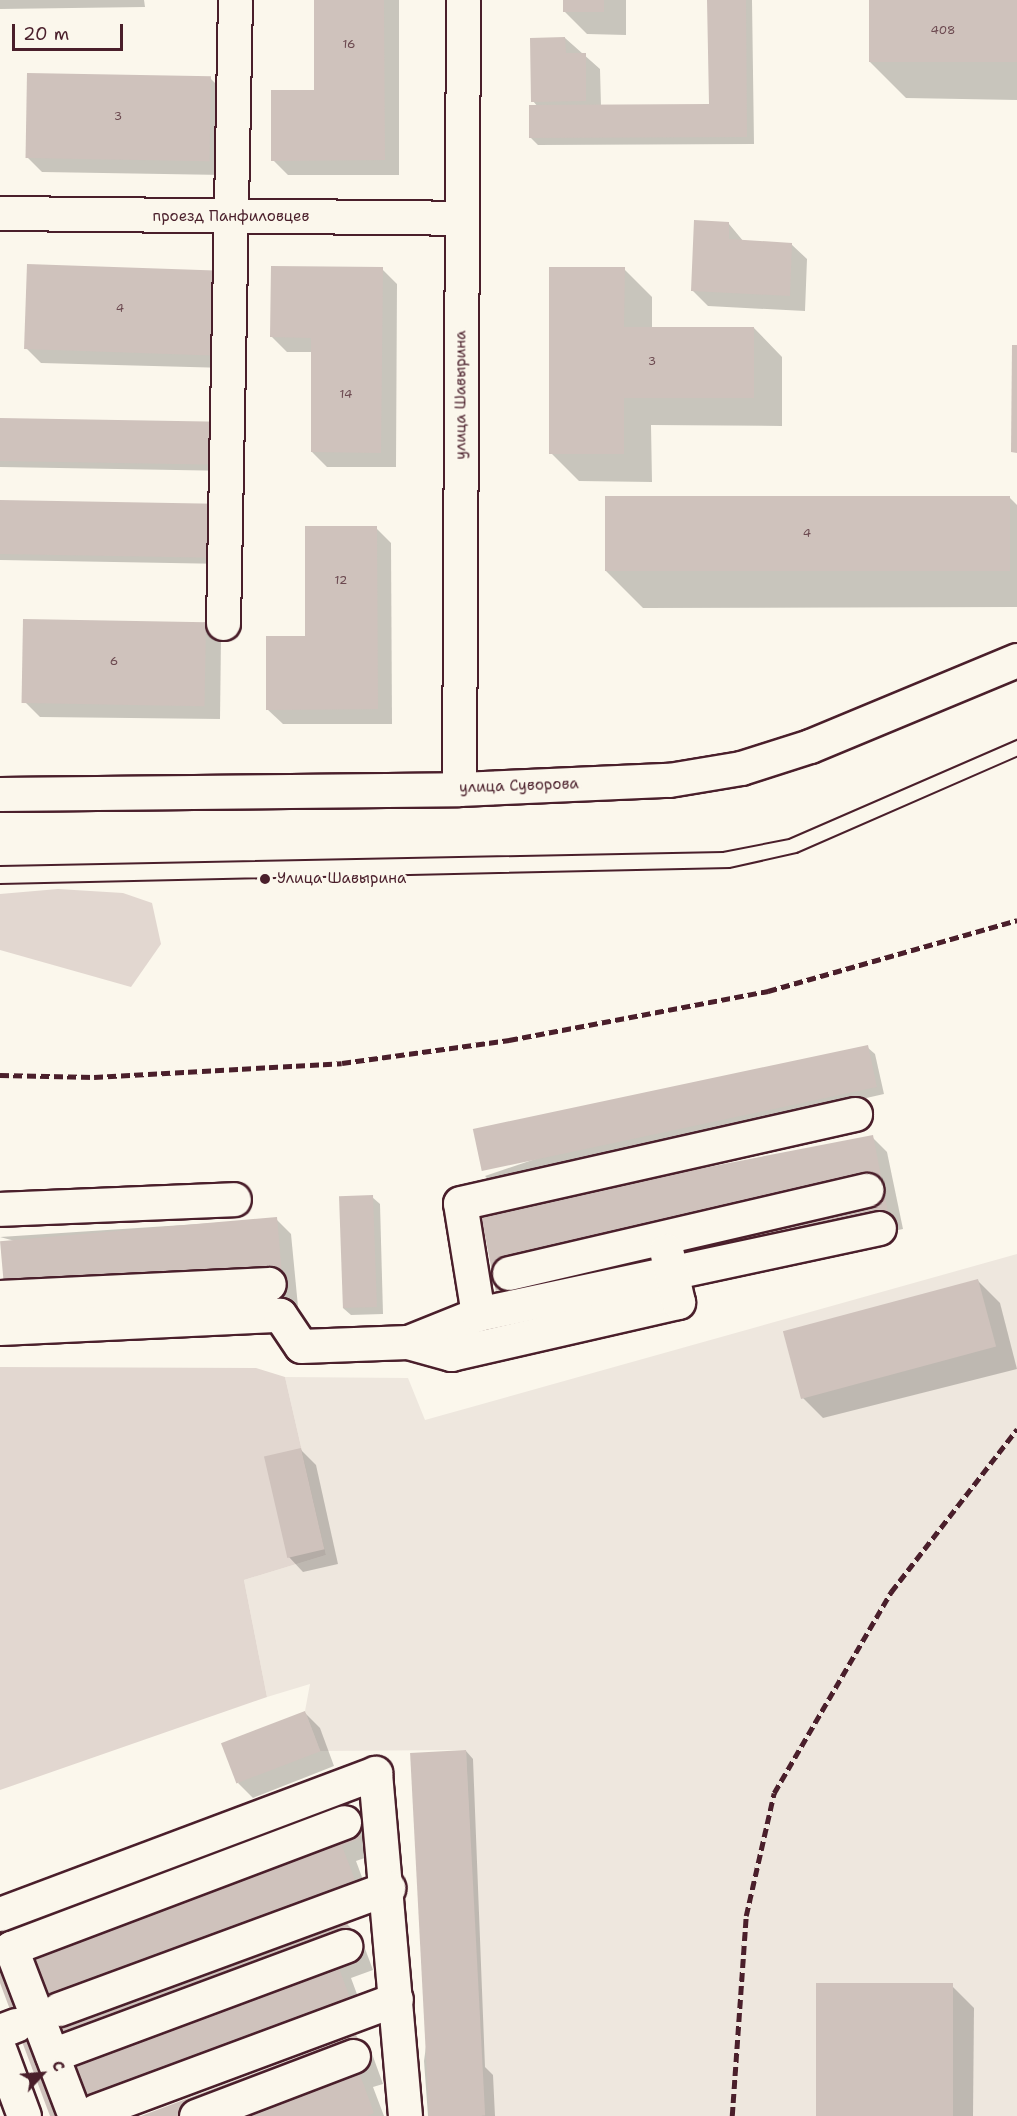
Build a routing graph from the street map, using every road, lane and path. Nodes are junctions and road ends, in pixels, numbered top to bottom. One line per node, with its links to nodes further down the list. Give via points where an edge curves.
1 (235, 0): 4 (street)
2 (463, 0): 5 (street, улица Шавырина)
3 (0, 213): 4 (street, проезд Панфиловцев)
4 (232, 217): 5 (street, проезд Панфиловцев); 6 (street)
5 (462, 218): 8 (street, улица Шавырина)
6 (223, 623)
7 (1017, 660): 8 (street, улица Суворова, via 810,746 741,768 669,780)
8 (459, 789): 9 (street, улица Суворова)
9 (0, 794)
10 (855, 1114): 19 (street, via 460,1203)
11 (866, 1190): 15 (street)
12 (234, 1199): 13 (street)
13 (0, 1209)
14 (879, 1228): 19 (street)
15 (663, 1237): 16 (street); 21 (street, via 678,1302 451,1354)
16 (508, 1274)
17 (269, 1284): 18 (street)
18 (0, 1297)
19 (478, 1314): 21 (street)
20 (0, 1328): 21 (street, via 280,1315 301,1347)
21 (408, 1342)
22 (344, 1822): 29 (street, via 11,1948)
23 (388, 1888): 24 (street, via 375,1773); 26 (street); 27 (street)
24 (0, 1914)
25 (345, 1946): 29 (street)
26 (396, 1998): 31 (street); 34 (street)
27 (59, 2009)
28 (5, 2036): 32 (street)
29 (52, 2055): 31 (street)
30 (353, 2056): 33 (street)
31 (85, 2114)
32 (24, 2116)
33 (196, 2116)
34 (405, 2116)

